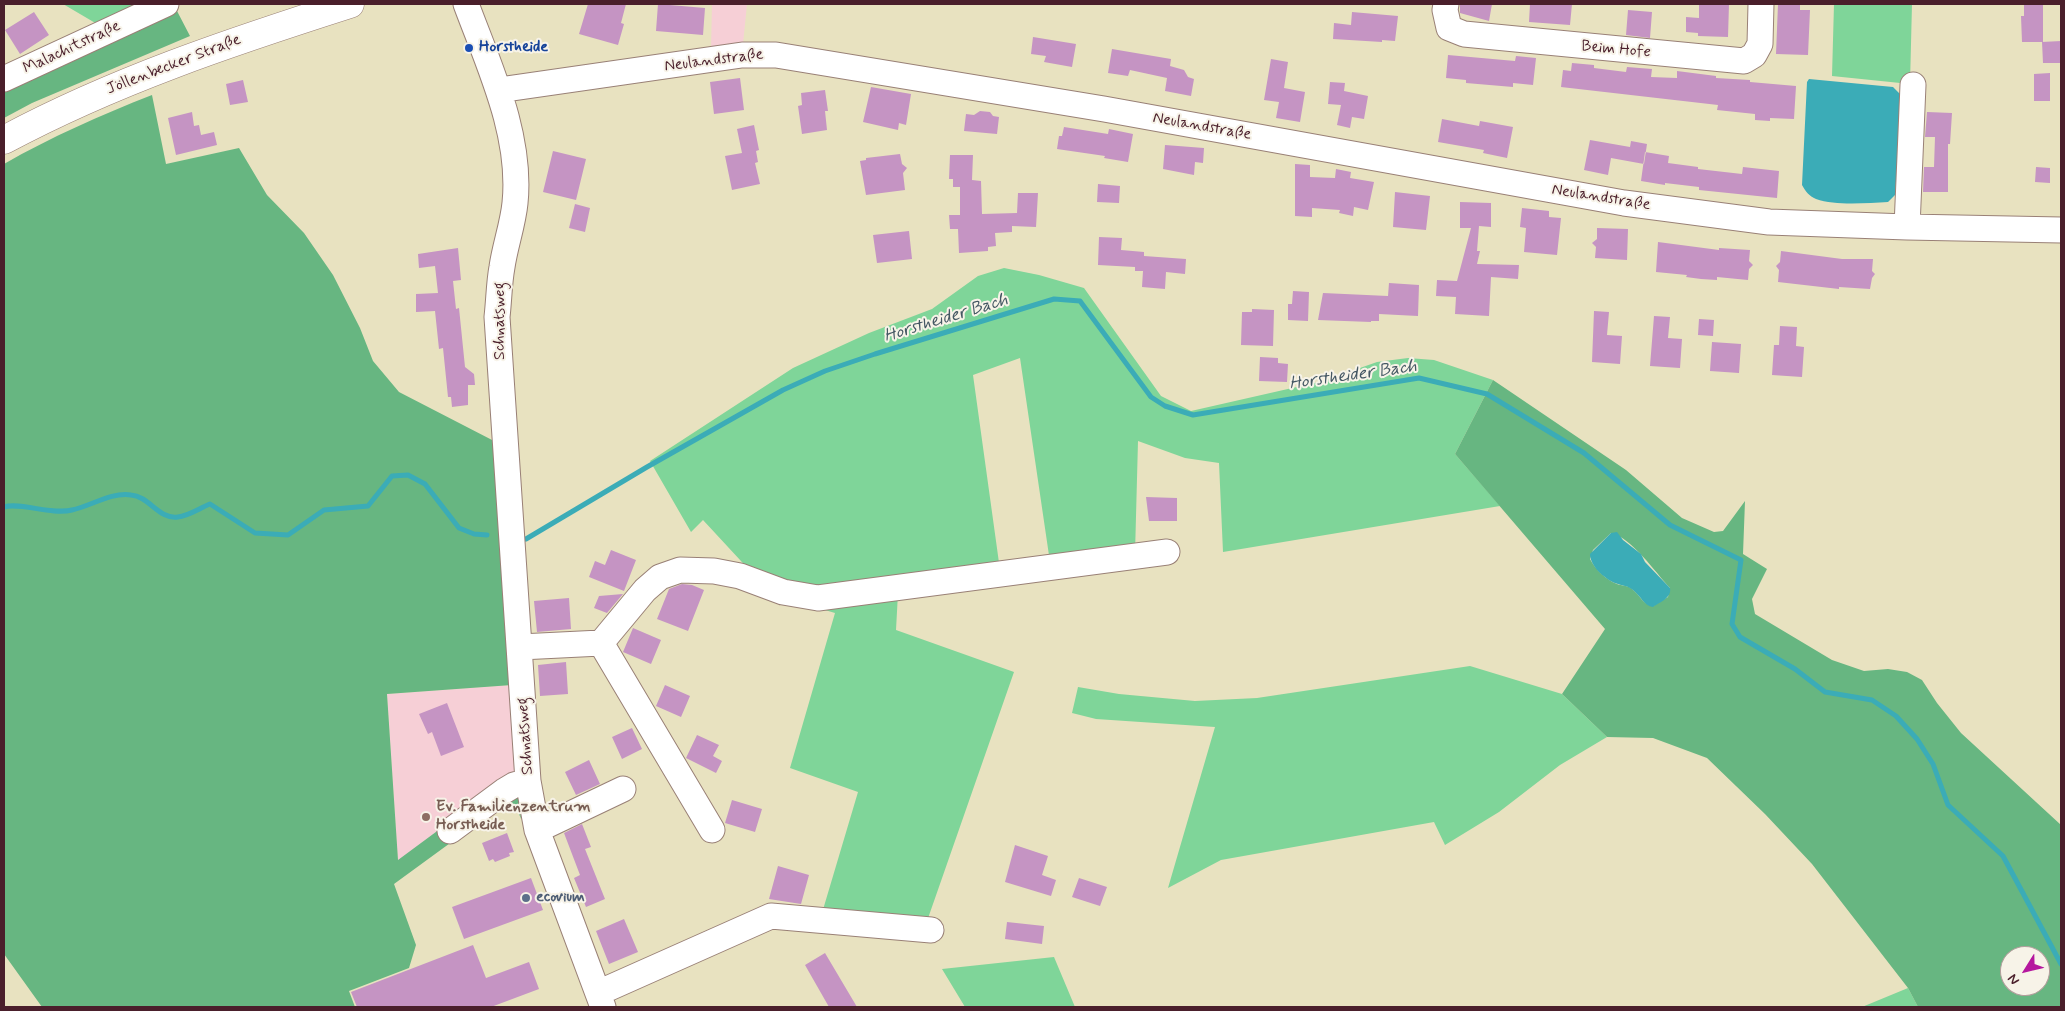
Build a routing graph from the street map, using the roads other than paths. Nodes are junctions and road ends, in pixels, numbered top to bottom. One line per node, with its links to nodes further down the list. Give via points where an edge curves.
1 (166, 4): 6 (street, Malachitstraße)
2 (350, 4): 9 (main road, Jöllenbecker Straße, via 144,74)
3 (466, 4): 8 (street, Schnatsweg)
4 (1446, 4): 5 (street, Beim Hofe, via 1449,28 1464,34 1744,62 1754,56 1760,44)
5 (1761, 4)
6 (4, 79)
7 (1912, 85): 10 (street)
8 (499, 90): 10 (street, Neulandstraße, via 742,55 776,55 1113,110 1624,203 1769,222); 14 (street, Schnatsweg, via 514,164 515,203 501,269 497,317)
9 (4, 140)
10 (1907, 227): 11 (street, Neulandstraße)
11 (2061, 230)
12 (1167, 552): 13 (street, via 818,598 783,592 740,576 680,570 660,577 645,590)
13 (601, 643): 14 (street); 18 (street)
14 (520, 647): 15 (street, Schnatsweg)
15 (528, 781): 17 (street, Schnatsweg); 19 (street, via 504,791)
16 (623, 789): 17 (street)
17 (537, 830): 21 (street, Schnatsweg)
18 (712, 830)
19 (450, 831)
20 (931, 930): 21 (street, Schnatsweg, via 771,916)
21 (601, 1000)

